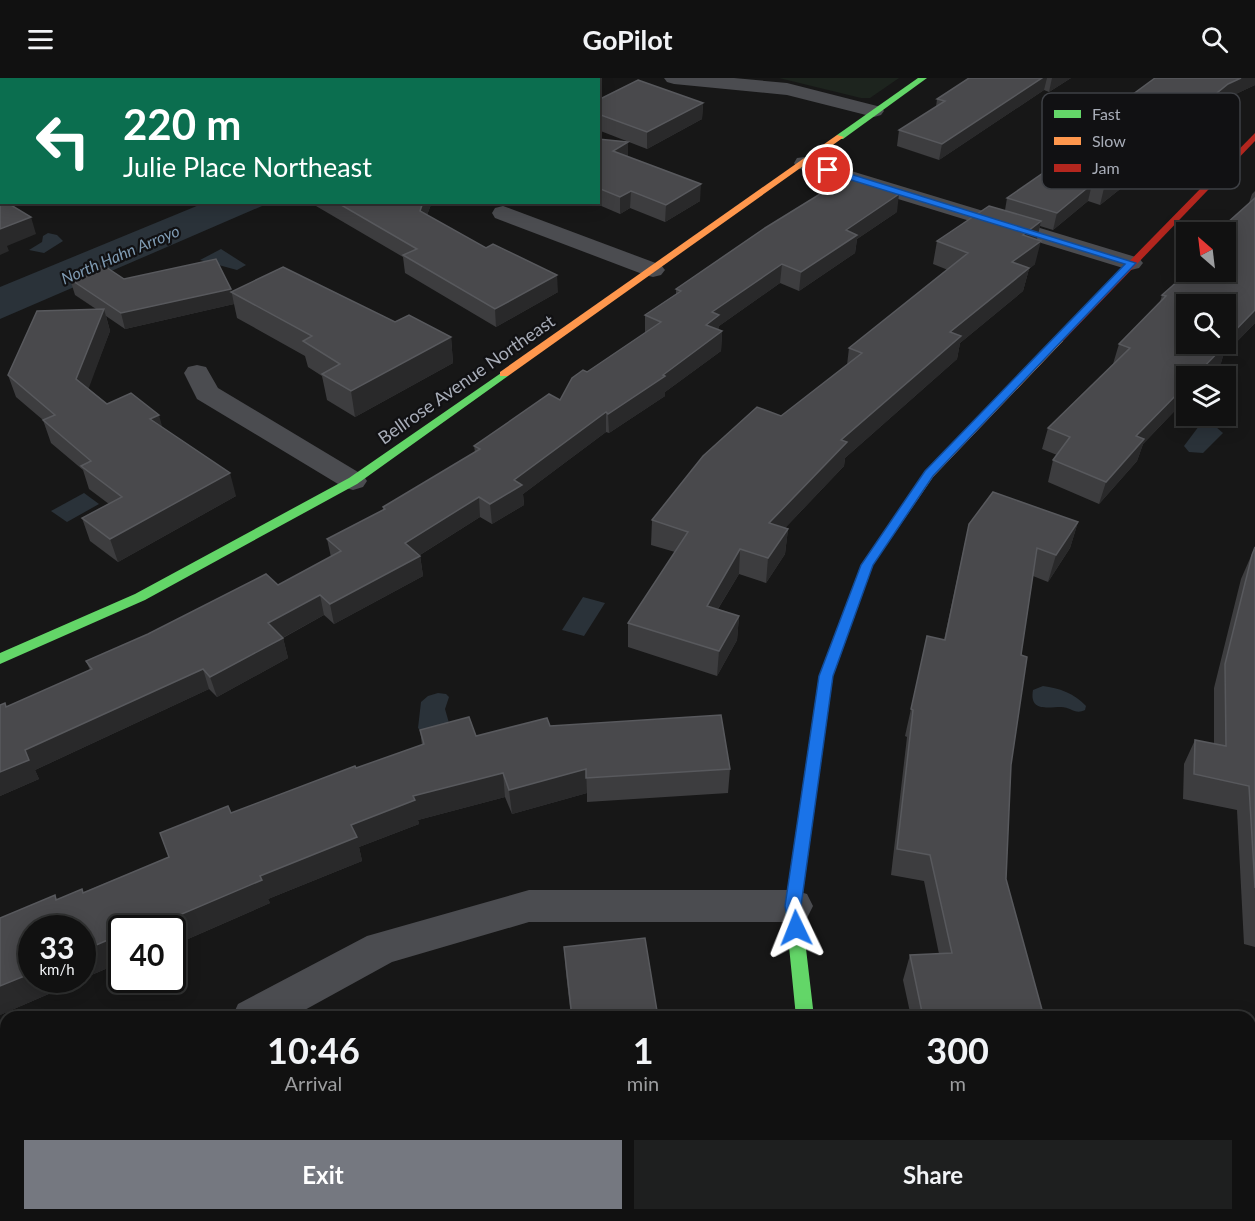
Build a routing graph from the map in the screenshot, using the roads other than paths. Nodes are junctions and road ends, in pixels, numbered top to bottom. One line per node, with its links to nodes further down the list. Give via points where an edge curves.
1 (674, 78): 3 (street, via 787,89)
2 (923, 78): 3 (street, Bellrose Avenue Northeast)
3 (874, 111): 6 (street, Bellrose Avenue Northeast)
4 (1255, 136): 5 (street)
5 (1240, 151)
6 (805, 163): 9 (street); 10 (street, Bellrose Avenue Northeast)
7 (1203, 189): 9 (street)
8 (503, 213): 10 (street)
9 (1131, 263): 14 (street, via 929,474 867,565 826,676)
10 (653, 270): 12 (street, Bellrose Avenue Northeast)
11 (197, 373): 12 (street, via 207,393)
12 (353, 481): 13 (street, Bellrose Avenue Northeast, via 140,597)
13 (0, 659)
14 (793, 906): 15 (street, via 529,906 381,948); 16 (street)
15 (264, 1011)
16 (804, 1011)

